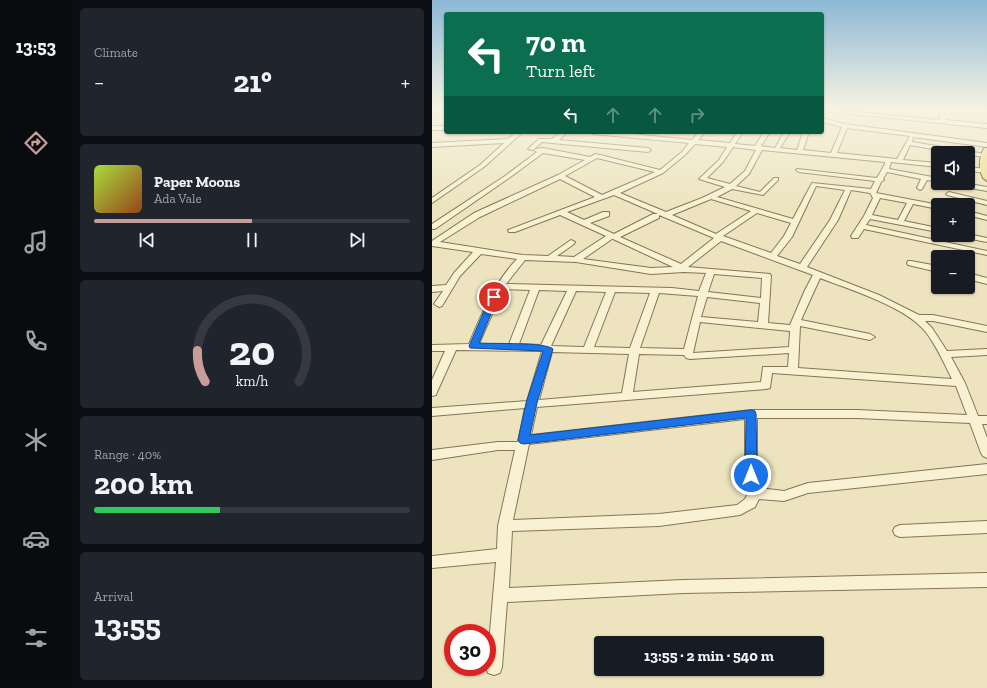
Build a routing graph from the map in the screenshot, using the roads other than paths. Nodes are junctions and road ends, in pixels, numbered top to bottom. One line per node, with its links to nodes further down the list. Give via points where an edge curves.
1 (508, 141): 14 (street)
2 (511, 141): 56 (street, via 482,166)
3 (540, 141): 20 (street, via 531,149)
4 (555, 141): 26 (street, via 648,150)
5 (687, 141): 12 (street)
6 (734, 141): 16 (street)
7 (762, 141): 19 (street)
8 (782, 141): 21 (street)
9 (803, 141): 23 (street)
10 (839, 141): 27 (street)
11 (958, 141): 17 (street)
12 (694, 142): 16 (street); 37 (street)
13 (908, 142): 18 (street); 31 (street)
14 (453, 143): 15 (street); 22 (street)
15 (432, 145)
16 (730, 145): 19 (street); 45 (street, via 721,161 702,179)
17 (987, 145)
18 (931, 146)
19 (758, 148): 21 (street); 45 (street, via 748,171)
20 (543, 150): 28 (street); 71 (street)
21 (777, 150): 23 (street)
22 (450, 152)
23 (799, 152): 27 (street)
24 (975, 153): 25 (street)
25 (986, 153): 38 (main road)
26 (642, 155)
27 (833, 155): 30 (street)
28 (592, 159): 32 (street, via 596,156); 40 (street)
29 (636, 160): 32 (street)
30 (888, 160): 31 (street); 35 (street)
31 (899, 161): 33 (street)
32 (629, 164): 37 (street)
33 (931, 164)
34 (799, 170): 39 (street)
35 (885, 170): 41 (street); 44 (street)
36 (975, 171): 38 (street)
37 (661, 172): 53 (street)
38 (986, 173)
39 (837, 174): 44 (street); 46 (street)
40 (560, 176): 54 (street); 80 (street, via 477,215)
41 (925, 178): 43 (street); 49 (street)
42 (776, 179): 45 (street, via 761,194)
43 (931, 179)
44 (881, 180): 52 (street)
45 (730, 186): 55 (street)
46 (832, 186): 48 (street); 67 (street, via 814,184)
47 (975, 187): 50 (street)
48 (849, 188): 52 (street); 90 (street, via 834,220)
49 (920, 188)
50 (987, 189)
51 (951, 190): 58 (street, via 948,197)
52 (873, 192): 57 (street); 65 (street, via 877,197)
53 (614, 193): 54 (street); 64 (street)
54 (600, 197): 61 (street)
55 (710, 197): 60 (street); 64 (street)
56 (432, 201)
57 (911, 201): 59 (street); 68 (street)
58 (987, 203)
59 (931, 205)
60 (756, 211): 67 (street); 76 (street, via 719,235)
61 (560, 212): 69 (street); 73 (street)
62 (606, 214): 69 (street)
63 (975, 215): 66 (street)
64 (661, 216): 75 (street); 76 (street)
65 (868, 216): 68 (street); 70 (street)
66 (987, 218)
67 (795, 222): 84 (street, via 788,237)
68 (900, 222): 72 (street)
69 (584, 223): 75 (street)
70 (862, 226): 74 (street); 82 (street)
71 (432, 227)
72 (931, 229)
73 (512, 230)
74 (855, 236)
75 (612, 237): 86 (street); 89 (street)
76 (720, 238): 84 (street); 89 (street)
77 (975, 238): 78 (street)
78 (987, 240)
79 (571, 242): 85 (street)
80 (432, 243): 81 (street)
81 (479, 251): 83 (street); 97 (street)
82 (987, 253)
83 (523, 257): 85 (street); 95 (street)
84 (772, 257): 90 (street)
85 (550, 258): 86 (street)
86 (576, 260): 89 (street, via 652,271)
87 (911, 263): 88 (street)
88 (931, 267)
89 (684, 268): 91 (street)
90 (802, 268): 92 (street)
91 (711, 271): 102 (street); 103 (street, via 767,276)
92 (817, 275): 105 (street, via 876,297); 108 (street)
93 (975, 277): 94 (street)
94 (987, 280)
95 (500, 286): 96 (street); 111 (street)
96 (536, 286): 98 (street); 112 (street)
97 (448, 288): 99 (street); 104 (street)
98 (572, 288): 100 (street); 115 (street)
99 (432, 289)
100 (611, 290): 101 (street); 116 (street)
101 (655, 291): 102 (street); 118 (street)
102 (702, 293): 103 (street); 106 (street)
103 (764, 301): 107 (street)
104 (439, 304)
105 (917, 318): 109 (street, via 933,318); 121 (street, via 929,330)
106 (696, 319): 107 (street); 119 (street)
107 (762, 325): 108 (street)
108 (794, 325): 110 (street); 117 (street)
109 (987, 329)
110 (870, 337)
111 (473, 346): 112 (street); 113 (street)
112 (513, 346): 115 (street)
113 (452, 347): 114 (street); 124 (street)
114 (432, 348)
115 (547, 348): 116 (street); 126 (street)
116 (588, 350): 118 (street)
117 (793, 350): 119 (street, via 690,356); 122 (street)
118 (634, 352): 119 (street); 125 (street)
119 (688, 352)
120 (987, 352): 121 (street)
121 (944, 354): 123 (street)
122 (793, 369): 123 (street); 125 (street, via 767,369 766,385)
123 (960, 383): 129 (street)
124 (432, 392)
125 (627, 397): 126 (street)
126 (532, 403): 127 (street); 131 (street)
127 (432, 412)
128 (751, 414): 129 (street, via 857,414); 131 (street); 135 (street, via 751,475)
129 (973, 419): 130 (street); 132 (street)
130 (987, 420)
131 (523, 443): 133 (street); 136 (street)
132 (987, 453)
133 (432, 455)
134 (987, 469): 135 (street, via 808,488 784,496)
135 (755, 493): 136 (street, via 750,502 740,510 659,520)
136 (505, 526): 139 (street)
137 (987, 527): 138 (street)
138 (900, 531)
139 (504, 556): 140 (street); 142 (street)
140 (432, 562)
141 (987, 581): 142 (street, via 574,589)
142 (500, 596): 143 (street)
143 (496, 643)

